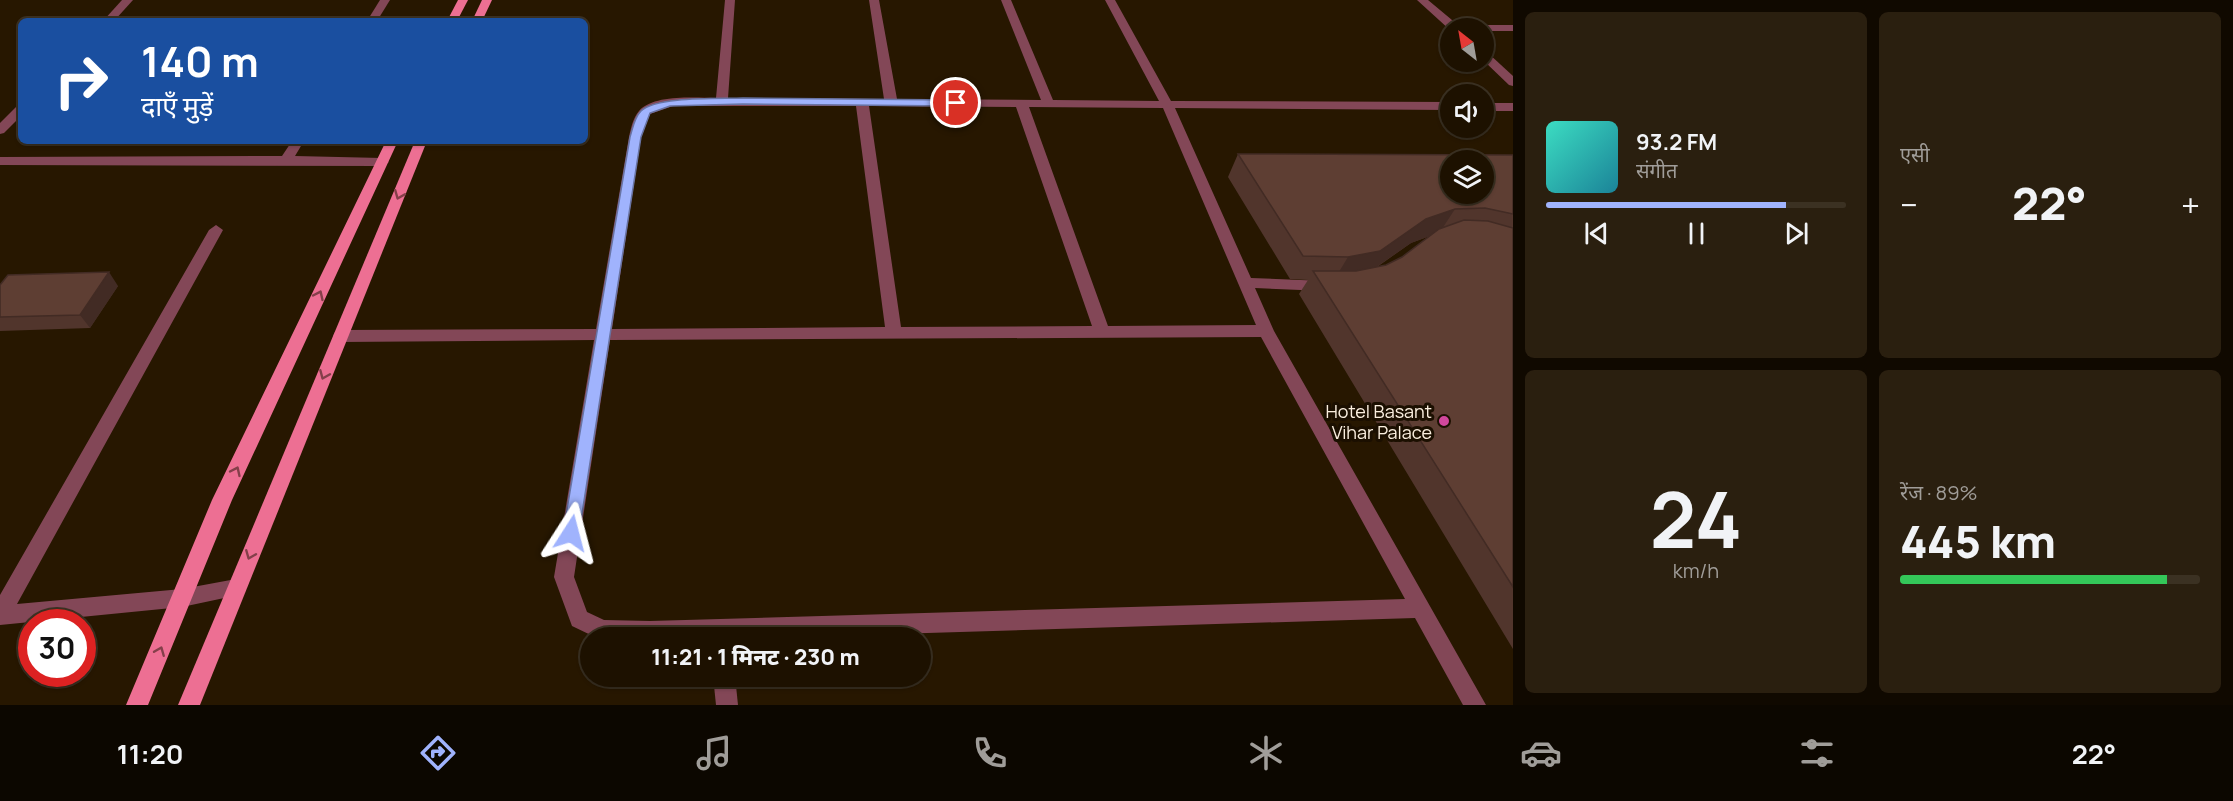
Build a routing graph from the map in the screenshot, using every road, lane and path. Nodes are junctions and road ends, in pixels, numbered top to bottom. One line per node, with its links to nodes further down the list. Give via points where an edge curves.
1 (128, 0): 10 (street)
2 (385, 0): 11 (street)
3 (463, 0): 12 (main road)
4 (487, 0): 13 (main road)
5 (730, 0): 19 (street)
6 (874, 0): 21 (street)
7 (1006, 0): 23 (street)
8 (1110, 0): 24 (street)
9 (1422, 0): 14 (street)
10 (111, 18)
11 (374, 18)
12 (454, 18)
13 (478, 18)
14 (1443, 18)
15 (1494, 28): 16 (street)
16 (1513, 28)
17 (1494, 64): 18 (street)
18 (1513, 82)
19 (723, 102): 20 (street); 43 (street, via 669,103 646,111 641,118)
20 (862, 102): 21 (street); 42 (street)
21 (891, 102): 22 (street)
22 (1021, 103): 23 (street); 41 (street)
23 (1048, 103): 24 (street)
24 (1167, 104): 25 (street); 38 (street)
25 (1440, 106)
26 (1494, 107): 27 (street)
27 (1513, 107)
28 (18, 112): 29 (street)
29 (0, 130)
30 (296, 144): 33 (street)
31 (391, 144): 36 (main road)
32 (420, 144): 34 (main road)
33 (286, 160): 35 (street); 36 (street)
34 (413, 160): 36 (main road); 44 (main road, one-way to 44)
35 (0, 161)
36 (382, 162): 46 (main road, one-way to 36, via 222,500)
37 (216, 230): 48 (street)
38 (1245, 283): 39 (street); 40 (street)
39 (1342, 285)
40 (1266, 331): 41 (street); 47 (street)
41 (1102, 332): 42 (street)
42 (894, 333): 43 (street)
43 (604, 335): 44 (street); 49 (street, via 564,577 579,619)
44 (340, 336): 45 (main road, one-way to 45)
45 (236, 588): 46 (street); 53 (main road)
46 (182, 598): 48 (street); 52 (main road, one-way to 46)
47 (1421, 608): 50 (street); 55 (street)
48 (0, 615)
49 (596, 627)
50 (887, 627)
51 (725, 687): 54 (street)
52 (137, 705)
53 (189, 705)
54 (727, 705)
55 (1475, 705)

